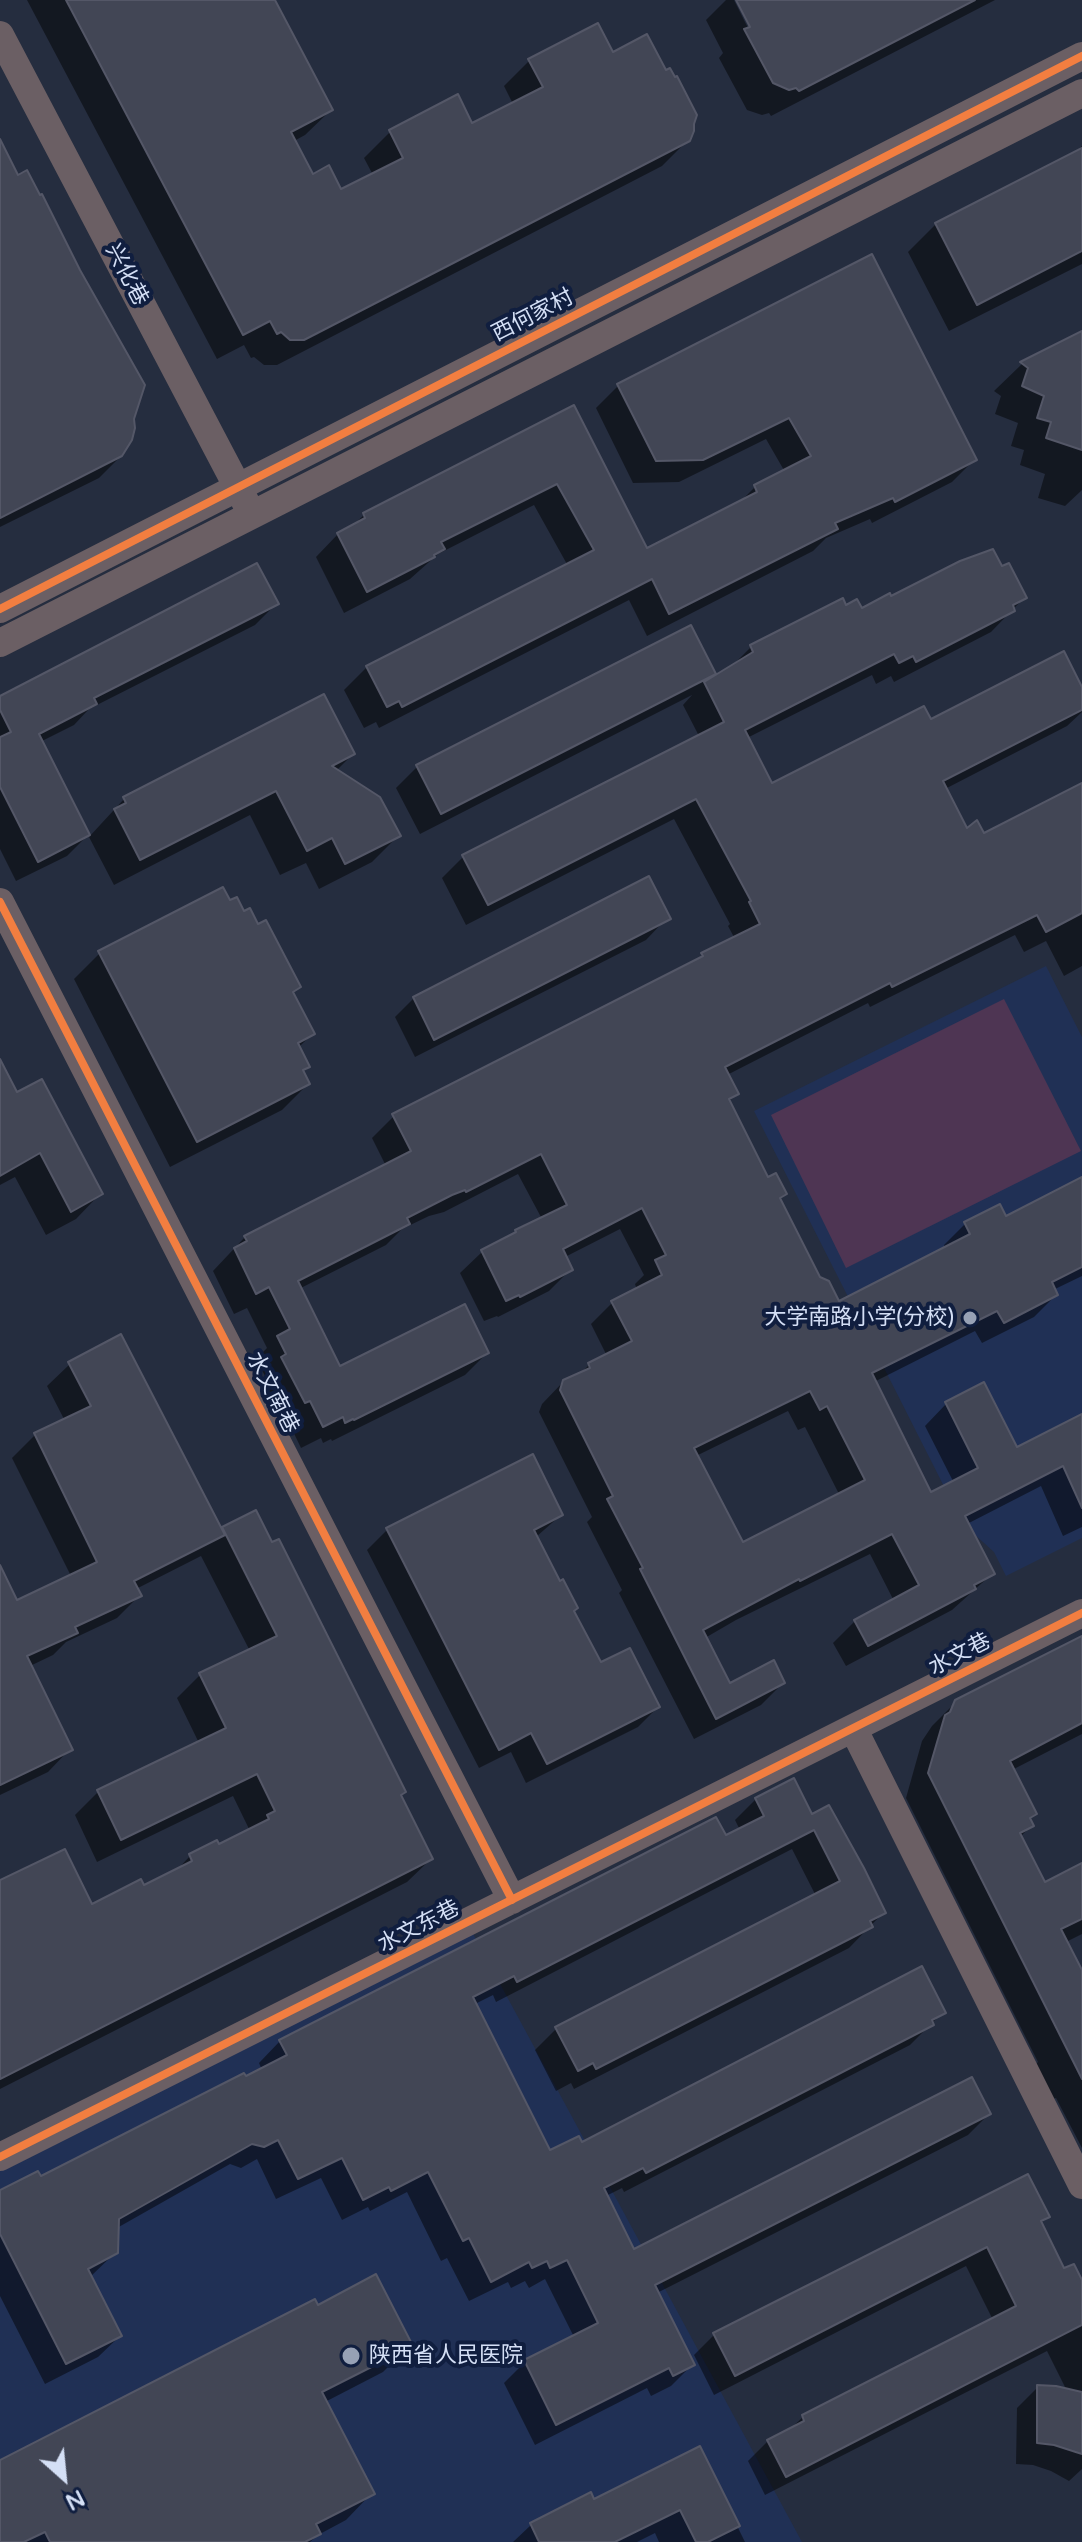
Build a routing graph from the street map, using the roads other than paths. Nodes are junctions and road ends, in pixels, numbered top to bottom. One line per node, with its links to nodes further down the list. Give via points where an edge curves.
1 (0, 35): 4 (street, 兴化巷)
2 (1082, 56): 4 (street, 西何家村)
3 (1082, 93): 5 (street)
4 (237, 486): 5 (street, 兴化巷); 6 (street, 西何家村)
5 (252, 515): 7 (street)
6 (0, 609)
7 (0, 643)
8 (0, 902): 11 (street, 水文南巷)
9 (1082, 1613): 10 (street, 水文巷)
10 (854, 1730): 11 (street, 水文东巷); 13 (street)
11 (512, 1900): 12 (street, 水文东巷)
12 (0, 2157)
13 (1082, 2185)

